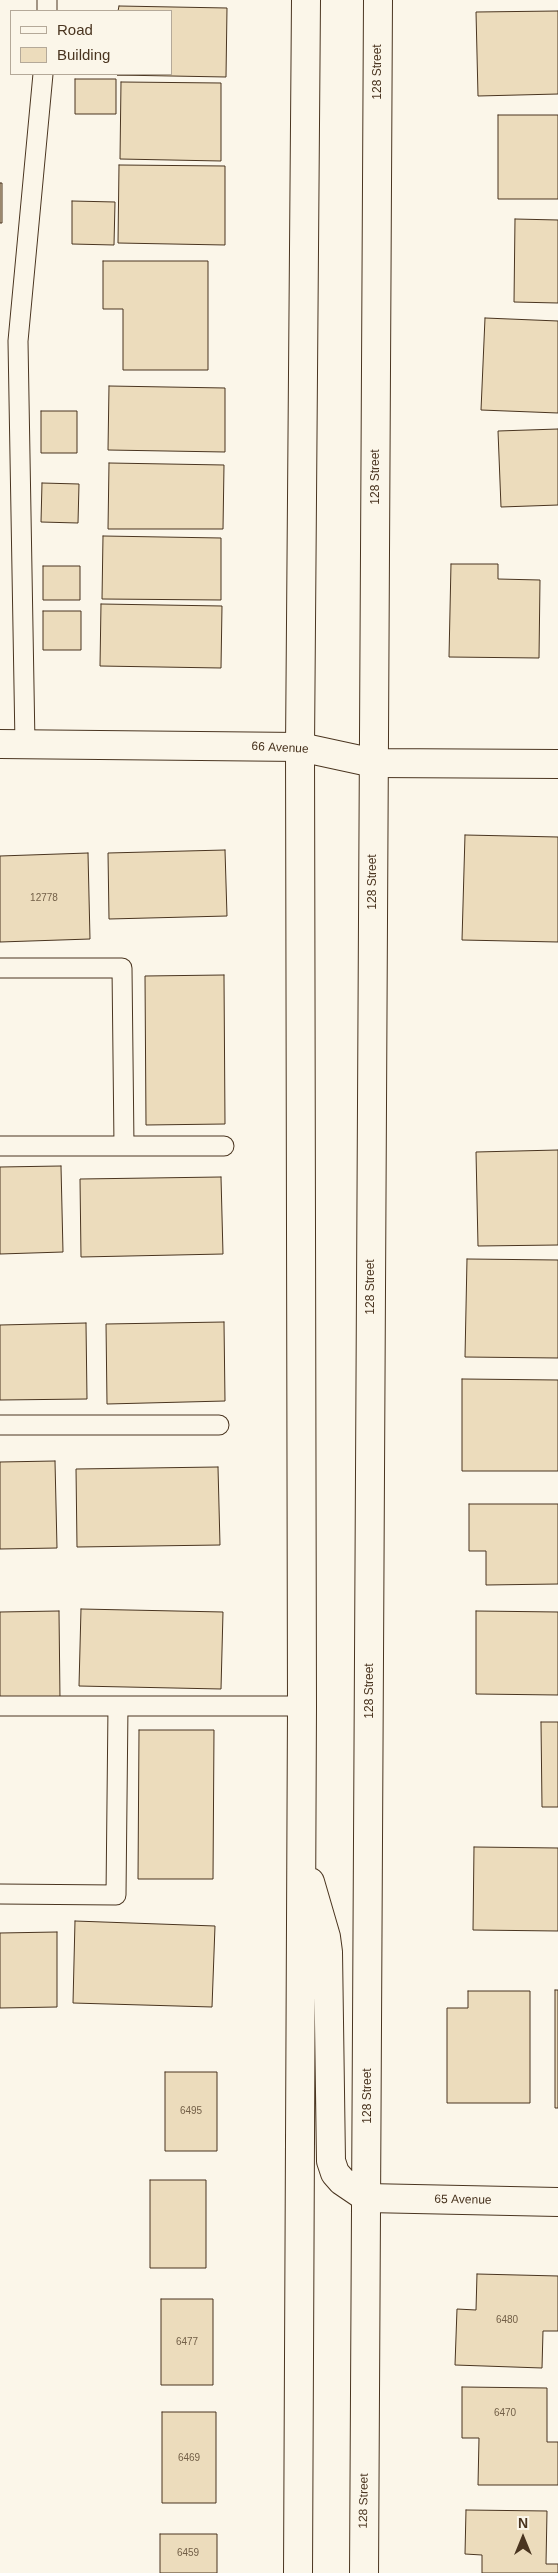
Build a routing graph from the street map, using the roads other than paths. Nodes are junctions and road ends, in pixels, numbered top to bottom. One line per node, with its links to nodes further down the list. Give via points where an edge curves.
1 (306, 0): 5 (main road)
2 (378, 0): 6 (main road, 128 Street)
3 (44, 75): 4 (lane, via 18,341)
4 (13, 744): 5 (main road, 66 Avenue)
5 (300, 747): 6 (main road, 66 Avenue); 16 (main road)
6 (374, 762): 7 (main road, 66 Avenue); 19 (main road, 128 Street)
7 (558, 764)
8 (0, 968): 10 (lane, via 122,968)
9 (0, 1146): 10 (lane)
10 (124, 1146): 11 (lane)
11 (224, 1146)
12 (0, 1425): 13 (lane)
13 (219, 1425)
14 (0, 1706): 15 (lane)
15 (118, 1706): 16 (lane); 18 (lane, via 116,1895)
16 (302, 1706): 17 (main road)
17 (301, 1852): 19 (main road, via 328,1952 331,2161 342,2182); 21 (main road)
18 (0, 1894)
19 (367, 2198): 20 (main road, 65 Avenue); 22 (main road, 128 Street)
20 (558, 2202)
21 (298, 2573)
22 (364, 2573)

